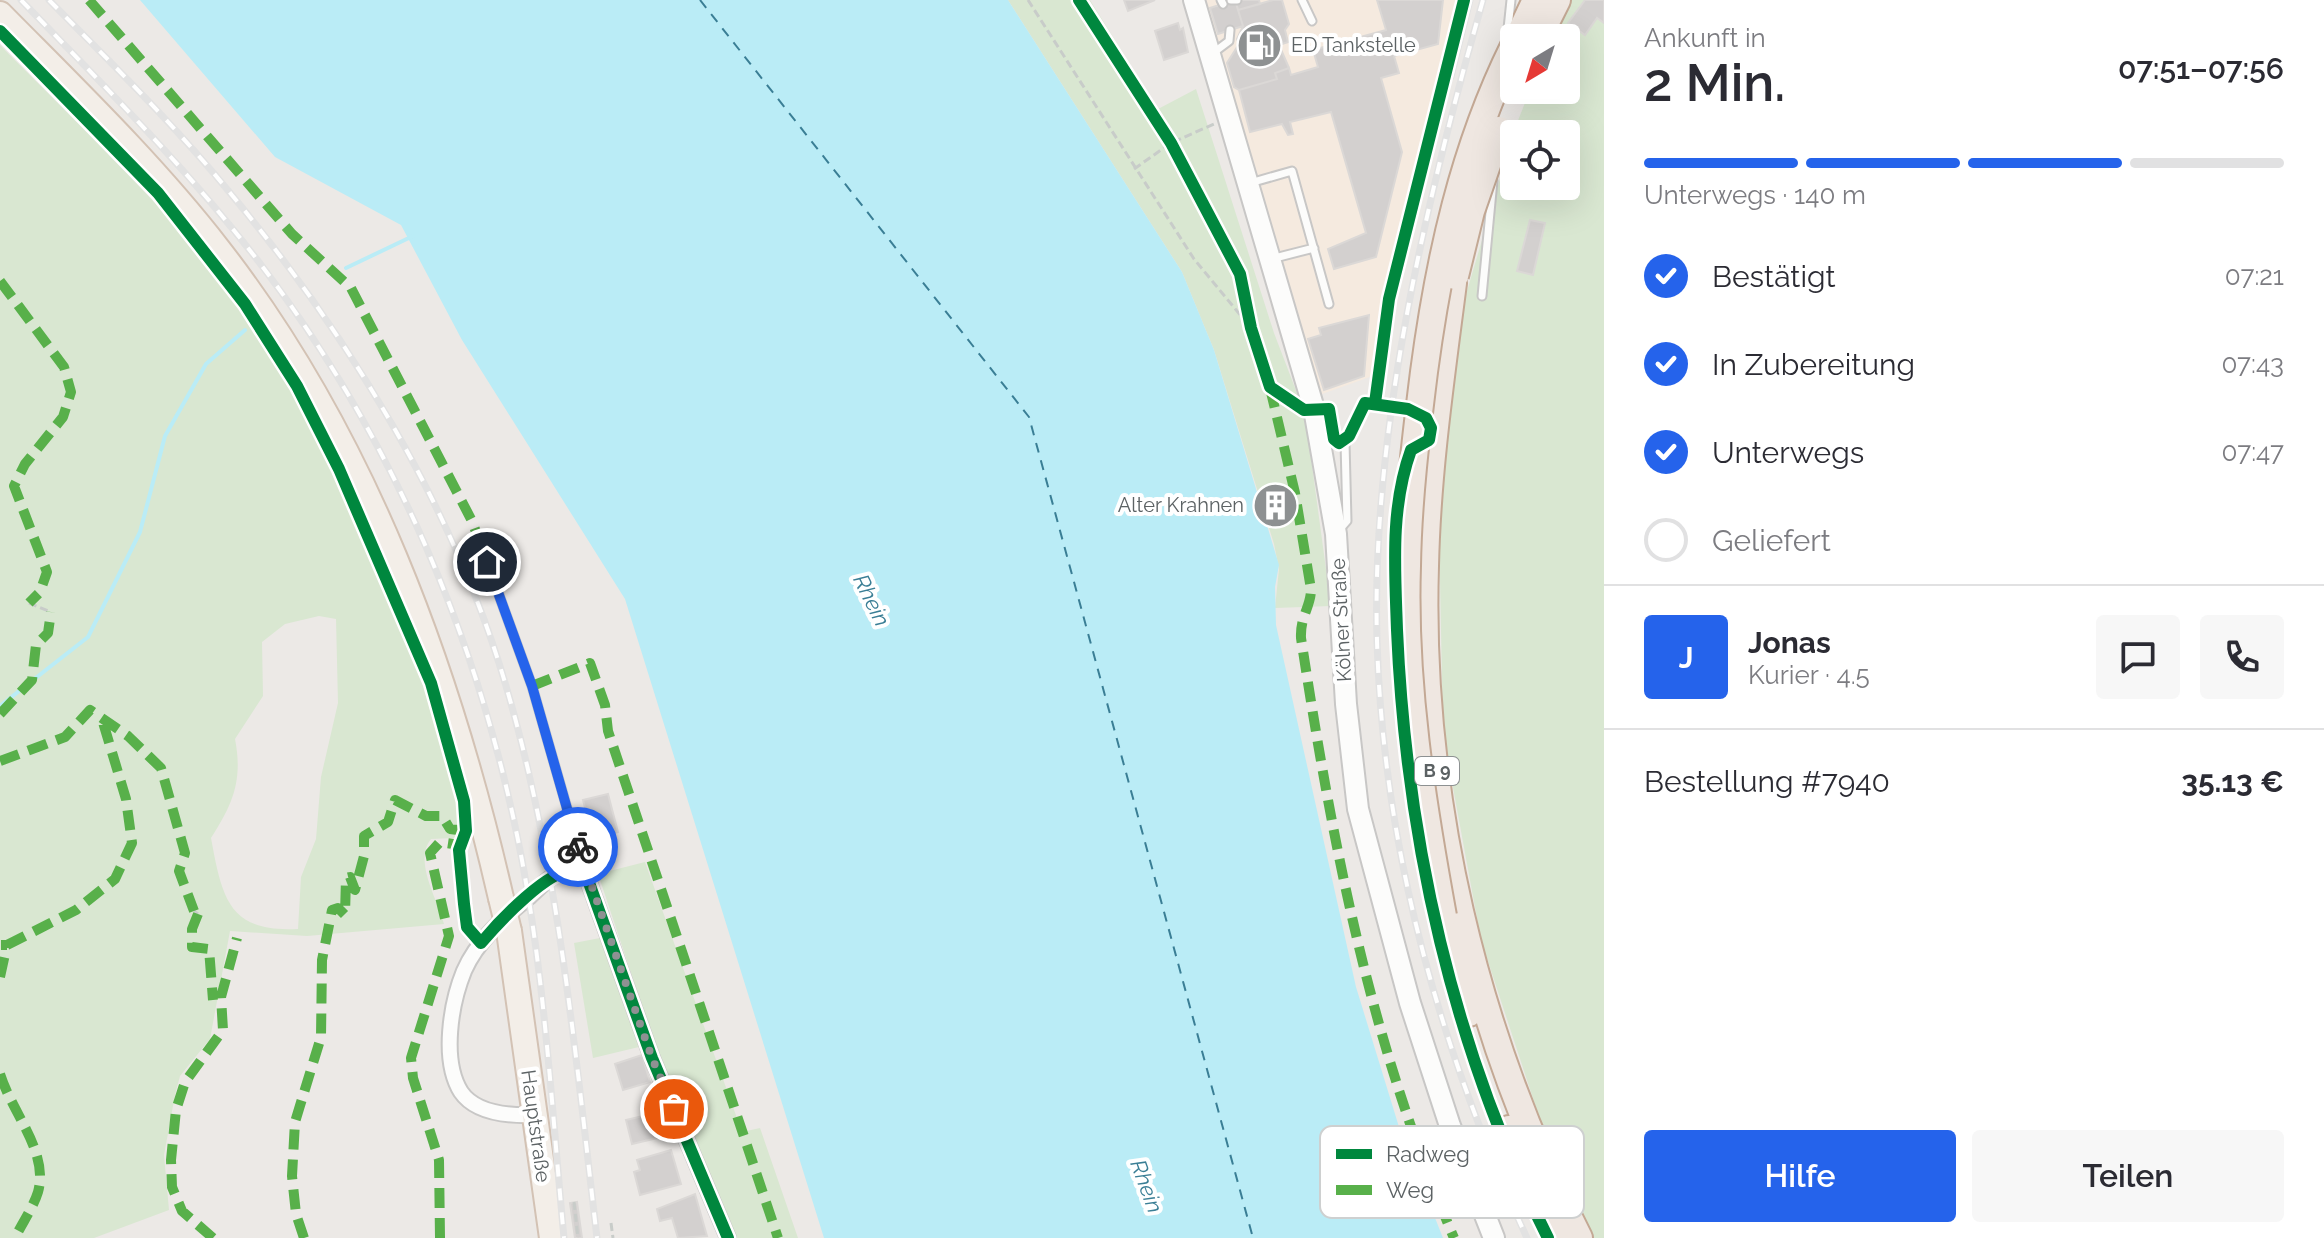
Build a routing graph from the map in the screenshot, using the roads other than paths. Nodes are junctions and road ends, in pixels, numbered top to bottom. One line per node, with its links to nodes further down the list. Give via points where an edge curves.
1 (1194, 0): 12 (street, Kölner Straße)
2 (1302, 0): 7 (lane)
3 (1511, 0): 8 (lane)
4 (1536, 0): 9 (highway)
5 (1557, 0): 10 (highway)
6 (0, 14): 25 (main road, Hauptstraße, bridge, via 183,206 251,293 308,384 382,528 424,628 479,801 509,931)
7 (1312, 21)
8 (1510, 24)
9 (1525, 24)
10 (1545, 24)
11 (1230, 30): 12 (lane, via 1224,48)
12 (1211, 54): 16 (street, Kölner Straße)
13 (1500, 83): 27 (highway, B 9, bridge, via 1454,204 1436,279 1406,568 1418,762 1443,916 1487,1071)
14 (1504, 104): 28 (highway, B 9, bridge, via 1453,283 1429,492 1427,665 1446,837 1478,979 1505,1069)
15 (1499, 124): 19 (lane)
16 (1248, 184): 17 (lane, via 1292,171); 18 (street, Kölner Straße)
17 (1314, 248): 18 (lane); 20 (lane)
18 (1269, 259): 22 (street, Kölner Straße, via 1314,409)
19 (1482, 296)
20 (1329, 304)
21 (1345, 442): 22 (lane, via 1347,521)
22 (1336, 534): 26 (street, Kölner Straße, via 1358,809 1410,1003)
23 (487, 562): 24 (lane, via 532,686)
24 (588, 880): 25 (street, via 577,871 560,871 500,923 464,970 452,1013 451,1060 461,1091 485,1110); 33 (street, via 652,1058)
25 (535, 1115): 32 (main road, Hauptstraße)
26 (1450, 1126)
27 (1510, 1126)
28 (1530, 1126)
29 (1486, 1218): 34 (street, Kölner Straße)
30 (1549, 1218): 35 (highway, B 9, bridge)
31 (1570, 1218): 36 (highway, B 9, bridge)
32 (552, 1238)
33 (728, 1238)
34 (1494, 1238)
35 (1557, 1238)
36 (1579, 1238)

